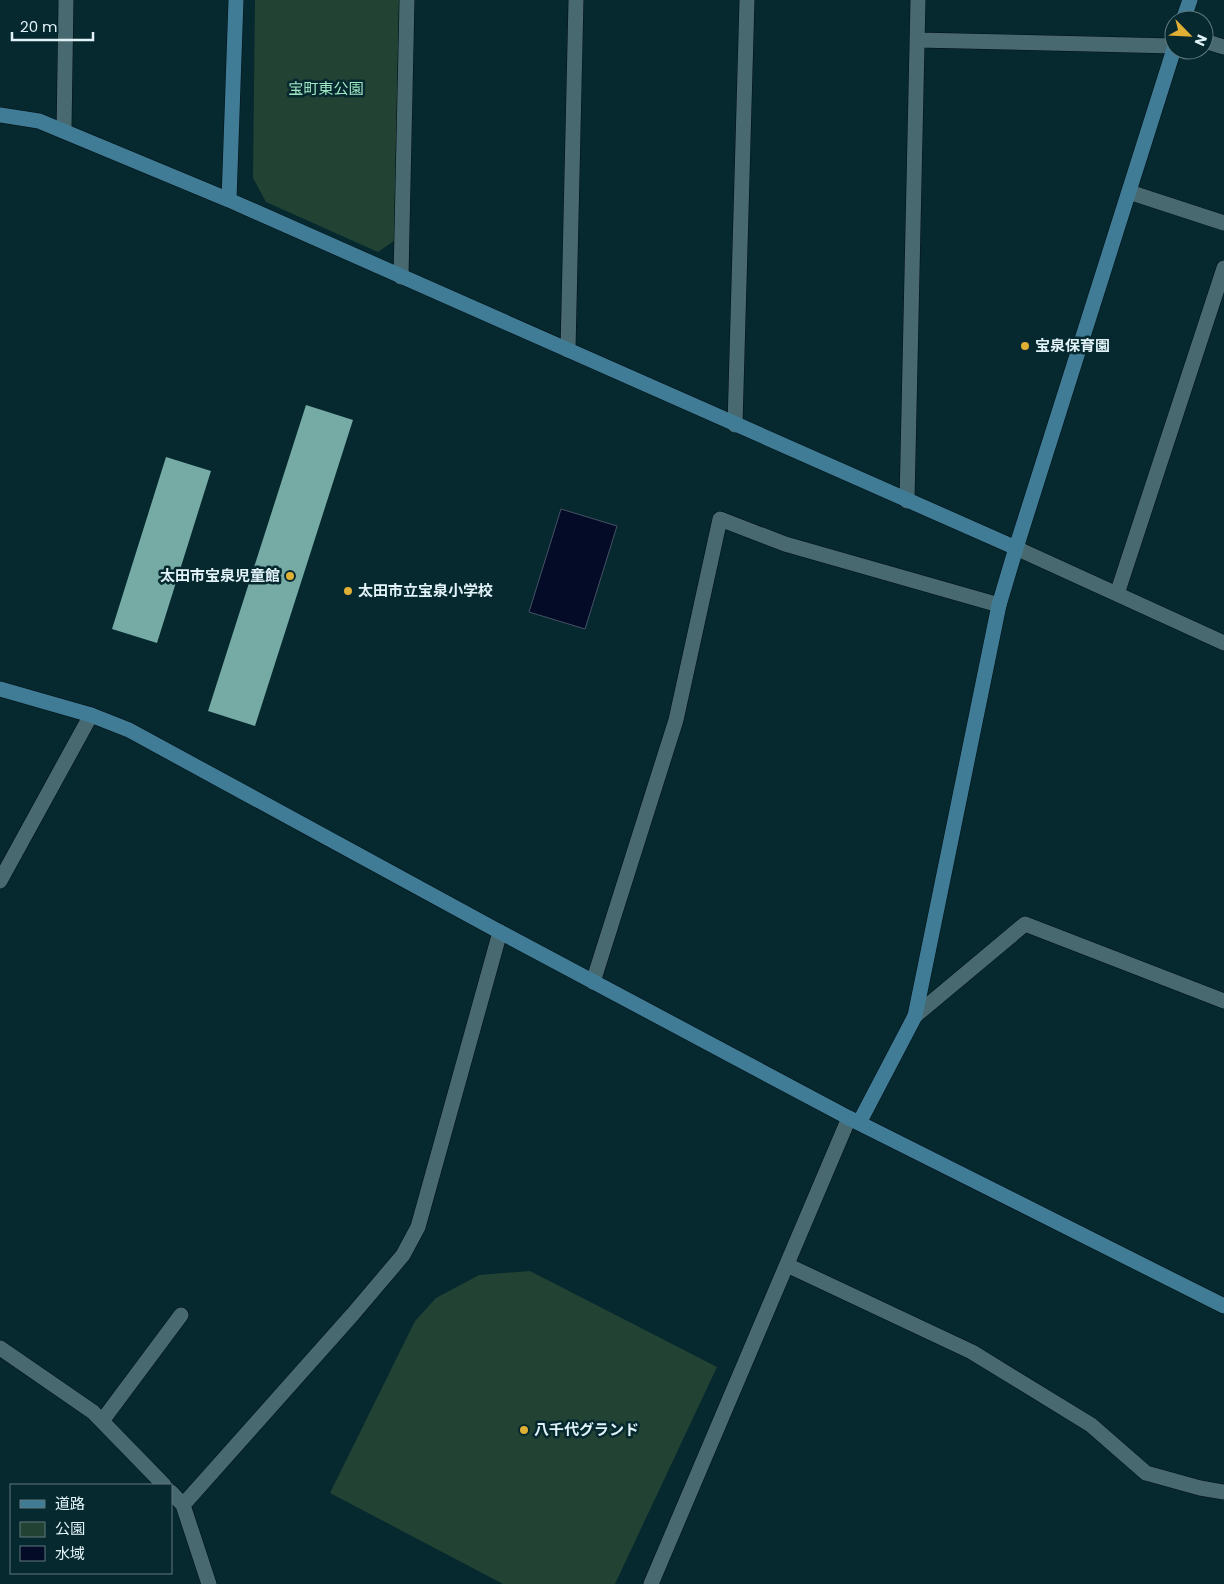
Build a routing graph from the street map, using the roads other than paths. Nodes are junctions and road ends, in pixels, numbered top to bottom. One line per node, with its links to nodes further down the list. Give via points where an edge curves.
1 (66, 0): 11 (street)
2 (236, 0): 13 (street)
3 (407, 0): 16 (street)
4 (576, 0): 17 (street)
5 (747, 0): 18 (street)
6 (918, 0): 7 (street)
7 (917, 40): 8 (street); 19 (street)
8 (1164, 48)
9 (1170, 60): 12 (street)
10 (0, 115): 11 (street, via 39,121)
11 (64, 132): 13 (street)
12 (1129, 192): 14 (street); 20 (street)
13 (229, 200): 16 (street)
14 (1224, 223)
15 (1224, 268): 21 (street)
16 (401, 277): 17 (street)
17 (568, 350): 18 (street)
18 (735, 425): 19 (street)
19 (906, 501): 20 (street)
20 (1016, 548): 21 (street); 22 (street)
21 (1117, 594): 23 (street)
22 (1000, 605): 28 (street, via 786,544 720,519 676,720); 30 (street)
23 (1224, 643)
24 (0, 689): 25 (street)
25 (91, 715): 26 (street); 27 (street, via 129,730)
26 (0, 882)
27 (500, 932): 28 (street); 40 (street, via 418,1227 402,1255 353,1314)
28 (593, 982): 31 (street)
29 (1224, 1001): 30 (street, via 1025,924)
30 (915, 1016): 31 (street)
31 (854, 1120): 32 (street); 33 (street)
32 (787, 1265): 38 (street, via 972,1352 1091,1425 1146,1473); 42 (street)
33 (1224, 1306)
34 (180, 1314): 36 (street)
35 (0, 1348): 36 (street, via 93,1412)
36 (102, 1422): 37 (street)
37 (163, 1484)
38 (1224, 1492)
39 (172, 1493): 40 (street)
40 (183, 1505): 41 (street)
41 (209, 1584)
42 (651, 1584)

